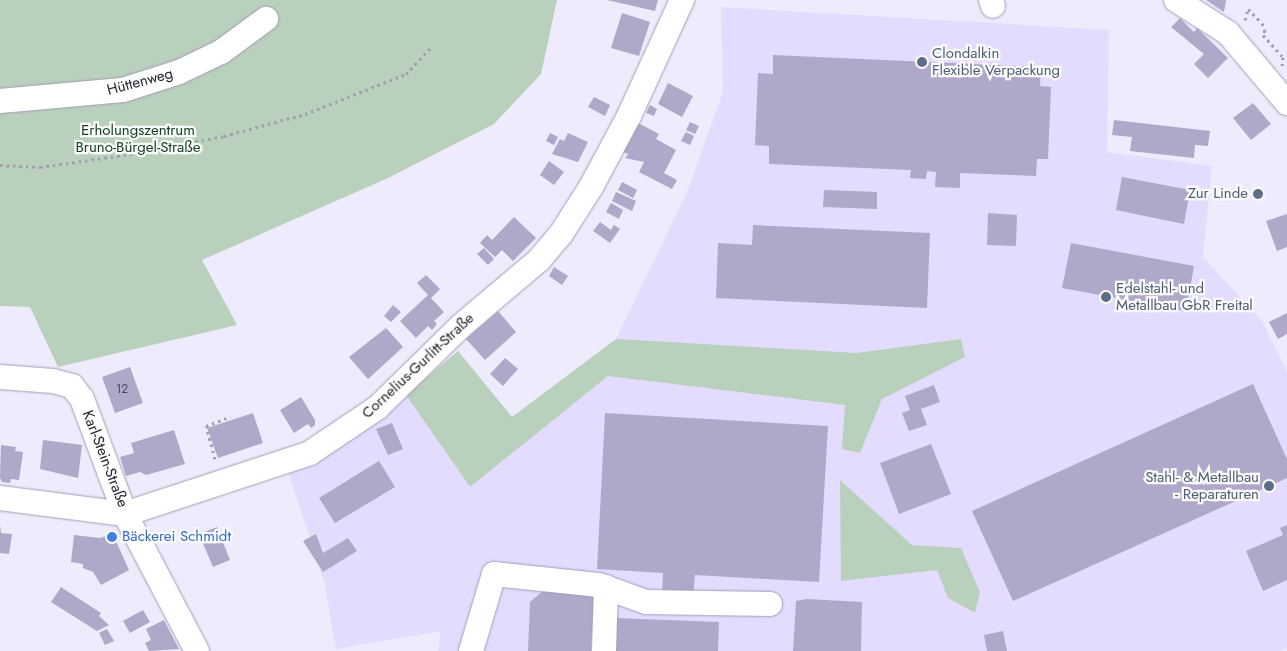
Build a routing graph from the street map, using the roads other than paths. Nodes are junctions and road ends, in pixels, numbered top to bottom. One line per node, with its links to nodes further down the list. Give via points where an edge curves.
1 (682, 0): 8 (street, Cornelius-Gurlitt-Straße, via 591,187 561,234 539,260 462,325 377,408 310,453)
2 (1176, 0): 5 (street, via 1228,33)
3 (266, 19): 4 (street, Hüttenweg, via 221,52 179,72 123,90)
4 (0, 101)
5 (1287, 103)
6 (0, 377): 8 (street, Karl-Stein-Straße, via 54,381 72,386 82,400)
7 (0, 498): 8 (street, Cornelius-Gurlitt-Straße)
8 (126, 514): 11 (street, Karl-Stein-Straße)
9 (606, 587): 10 (street, via 646,602); 12 (street, via 494,574); 13 (street)
10 (770, 604)
11 (197, 651)
12 (471, 651)
13 (604, 651)

